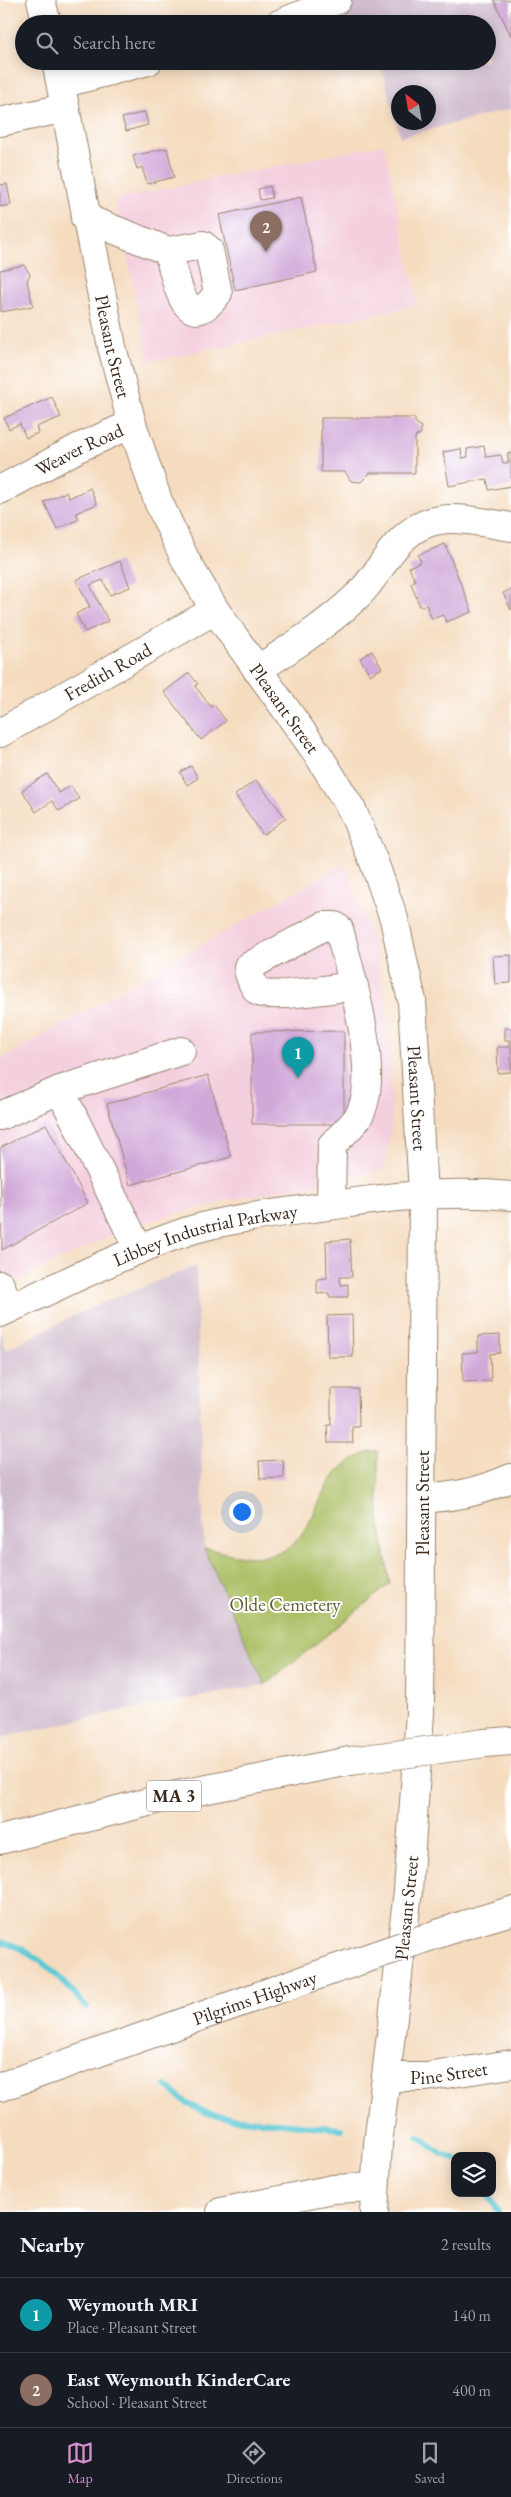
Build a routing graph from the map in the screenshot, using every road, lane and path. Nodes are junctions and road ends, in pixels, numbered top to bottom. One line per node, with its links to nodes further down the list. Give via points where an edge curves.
1 (41, 0): 3 (main road)
2 (337, 0): 4 (main road)
3 (45, 15)
4 (301, 15)
5 (114, 70): 6 (main road)
6 (61, 84): 7 (main road); 8 (main road, Pleasant Street)
7 (0, 122)
8 (85, 218): 9 (main road); 10 (main road, Pleasant Street)
9 (168, 251)
10 (132, 424): 11 (main road, Weaver Road, via 78,448); 13 (main road, Pleasant Street, via 168,523)
11 (0, 490)
12 (511, 527): 14 (main road, via 452,518 431,522 408,532 357,597 326,623)
13 (215, 610): 14 (main road, Pleasant Street); 15 (main road, Fredith Road)
14 (257, 670): 20 (main road, Pleasant Street, via 317,753 352,810 394,919 412,1001)
15 (0, 733)
16 (354, 986): 22 (main road, via 363,1027 368,1088 359,1117 332,1145)
17 (182, 1050): 18 (main road)
18 (60, 1090): 19 (main road); 23 (main road)
19 (0, 1116)
20 (422, 1194): 21 (main road, Libbey Industrial Parkway); 22 (main road, Libbey Industrial Parkway); 26 (main road, Pleasant Street)
21 (511, 1196)
22 (331, 1206): 23 (main road, Libbey Industrial Parkway, via 190,1231)
23 (139, 1250): 24 (main road, Libbey Industrial Parkway)
24 (4, 1302)
25 (511, 1478): 26 (main road, via 463,1495)
26 (422, 1498): 31 (main road, Pleasant Street, via 420,1713 415,1814)
27 (498, 1742): 28 (main road, MA 3, bridge, via 350,1761 172,1796)
28 (0, 1840)
29 (511, 1911): 32 (main road, Pilgrims Highway, bridge)
30 (511, 2064): 31 (main road, Pine Street, via 426,2077)
31 (386, 2077): 33 (main road, Pleasant Street)
32 (0, 2087)
33 (375, 2199): 34 (main road, via 333,2189)
34 (221, 2212)

